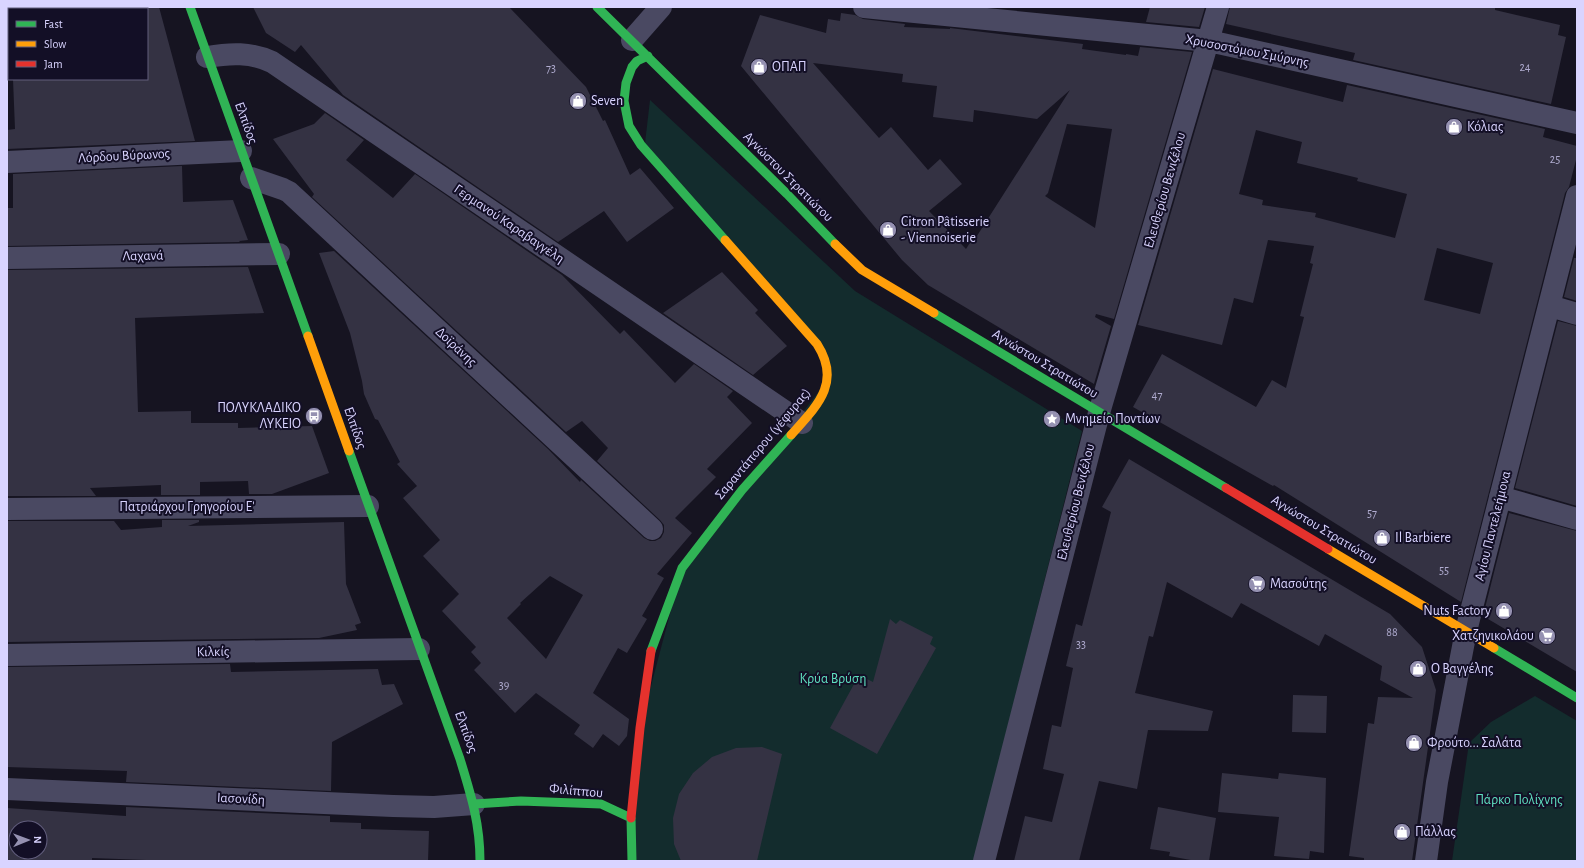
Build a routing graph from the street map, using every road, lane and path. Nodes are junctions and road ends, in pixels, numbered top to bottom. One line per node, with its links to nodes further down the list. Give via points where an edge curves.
1 (190, 7): 10 (main road, Ελπίδος)
2 (661, 7): 7 (street)
3 (864, 7): 6 (street, Χρυσοστόμου Σμύρνης)
4 (1218, 7): 8 (street, Ελευθερίου Βενιζέλου)
5 (608, 10): 7 (main road, Αγνώστου Στρατιώτου)
6 (986, 13): 8 (street, Χρυσοστόμου Σμύρνης)
7 (632, 40): 9 (main road, Αγνώστου Στρατιώτου)
8 (1209, 41): 11 (street, Χρυσοστόμου Σμύρνης); 20 (street, Ελευθερίου Βενιζέλου)
9 (648, 56): 20 (main road, Αγνώστου Στρατιώτου, via 857,266); 21 (main road, Σαραντάπορου (γέφυρας), via 637,61 630,70 625,92 624,110 629,126 640,145 812,338 824,355 828,381 824,393)
10 (207, 58): 12 (main road, Ελπίδος); 21 (street, Γερμανού Καραβαγγέλη, via 222,54 248,54 272,62)
11 (1577, 123)
12 (241, 150): 13 (street, Λόρδου Βύρωνος); 14 (main road, Ελπίδος)
13 (7, 162)
14 (252, 178): 16 (main road, Ελπίδος); 26 (street, Δοϊράνης, via 289,192)
15 (1577, 196): 18 (street, Αγίου Παντελεήμονα)
16 (279, 254): 17 (street, Λαχανά); 23 (main road, Ελπίδος)
17 (7, 258)
18 (1550, 306): 19 (street); 22 (street, Αγίου Παντελεήμονα)
19 (1577, 314)
20 (1100, 413): 27 (main road, Αγνώστου Στρατιώτου); 36 (street, Ελευθερίου Βενιζέλου)
21 (802, 423): 33 (main road, Σαραντάπορου (γέφυρας), via 742,490 682,568 651,651)
22 (1500, 497): 25 (street); 27 (street, Αγίου Παντελεήμονα)
23 (368, 506): 24 (street, Πατριάρχου Γρηγορίου Ε'); 28 (main road, Ελπίδος)
24 (7, 509)
25 (1577, 519)
26 (652, 529)
27 (1466, 631): 30 (main road, Αγνώστου Στρατιώτου); 37 (street, Αγίου Παντελεήμονα, via 1437,782)
28 (419, 649): 29 (street, Κιλκίς); 32 (main road, Ελπίδος, via 458,752)
29 (7, 655)
30 (1577, 698)
31 (7, 789): 32 (street, Ιασoνίδη, via 393,806 434,807)
32 (474, 804): 33 (main road, Φιλίππου, via 521,801 601,804); 34 (main road, Ελπίδος, via 480,839)
33 (631, 818): 35 (main road)
34 (480, 861)
35 (632, 861)
36 (984, 861)
37 (1426, 861)

